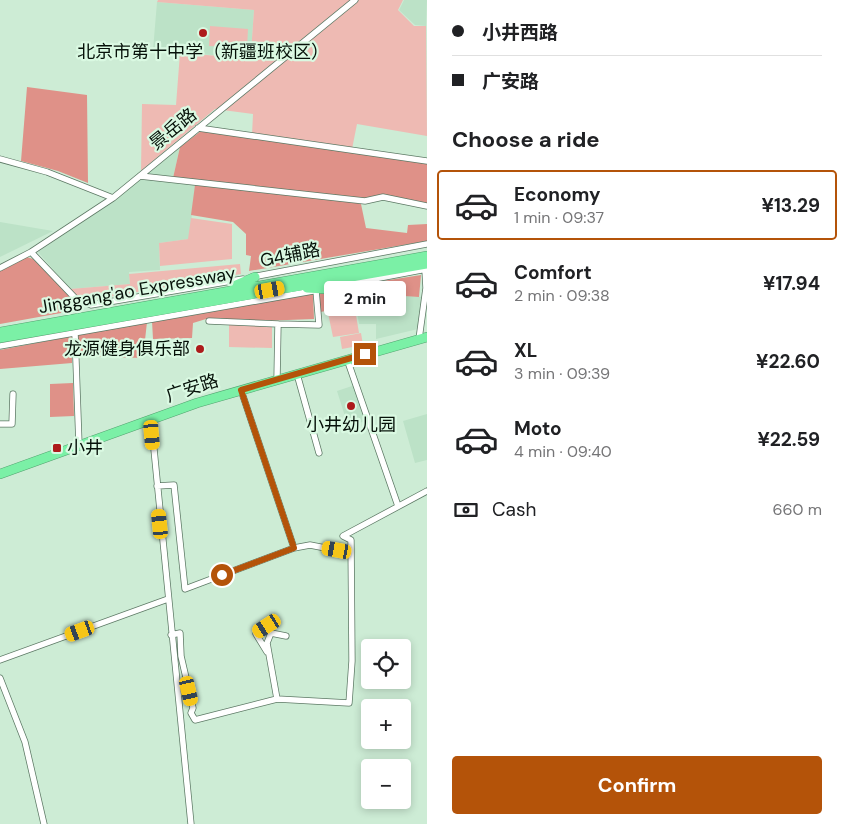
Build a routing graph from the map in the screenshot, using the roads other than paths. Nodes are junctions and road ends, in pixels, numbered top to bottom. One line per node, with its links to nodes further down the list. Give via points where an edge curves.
1 (355, 0): 2 (street, 景岳路)
2 (198, 128): 4 (street); 5 (street, 景岳路)
3 (0, 159): 6 (street, via 47,172)
4 (427, 161)
5 (140, 176): 6 (street, 景岳路); 7 (street, via 365,201 383,197)
6 (113, 198): 9 (street, 景岳路)
7 (427, 206)
8 (427, 244): 13 (street, G4辅路)
9 (31, 252): 12 (street, 景岳路); 13 (street, G4辅路, via 76,299 91,305)
10 (427, 256): 16 (highway, Jinggang'ao Expressway)
11 (426, 267): 14 (highway, Jinggang'ao Expressway); 15 (street); 22 (street)
12 (0, 268)
13 (255, 277): 16 (highway)
14 (290, 287): 15 (highway); 21 (highway, Jinggang'ao Expressway)
15 (320, 289): 18 (street, via 319,325); 20 (street)
16 (219, 292): 19 (highway, Jinggang'ao Expressway)
17 (209, 321): 18 (street)
18 (278, 324): 26 (street)
19 (0, 332)
20 (75, 333): 23 (street); 31 (street)
21 (0, 338)
22 (423, 338): 24 (highway, 广安路)
23 (0, 346)
24 (347, 359): 25 (highway, 广安路); 36 (street)
25 (297, 374): 26 (highway, 广安路); 32 (street)
26 (277, 379): 27 (highway, 广安路)
27 (241, 390): 29 (highway, 广安路); 37 (street)
28 (13, 394): 30 (street, via 12,424)
29 (151, 419): 31 (highway, 广安路); 34 (street)
30 (0, 424)
31 (79, 445): 33 (highway, 广安路)
32 (319, 453)
33 (0, 474)
34 (157, 486): 37 (street, via 174,485 185,589); 39 (street)
35 (427, 491): 36 (street)
36 (398, 506): 38 (street, via 343,536 351,540)
37 (294, 548): 38 (street, via 310,545)
38 (351, 552): 46 (street, via 350,703)
39 (168, 599): 41 (street); 44 (street)
40 (267, 626): 43 (street, via 256,634)
41 (172, 635): 46 (street, via 180,633 181,656 193,708 191,713 196,720); 48 (street)
42 (286, 636): 43 (street, via 271,633 267,643)
43 (269, 654): 46 (street)
44 (0, 660)
45 (0, 678): 47 (street, via 25,742)
46 (277, 699)
47 (44, 824)
48 (191, 824)

